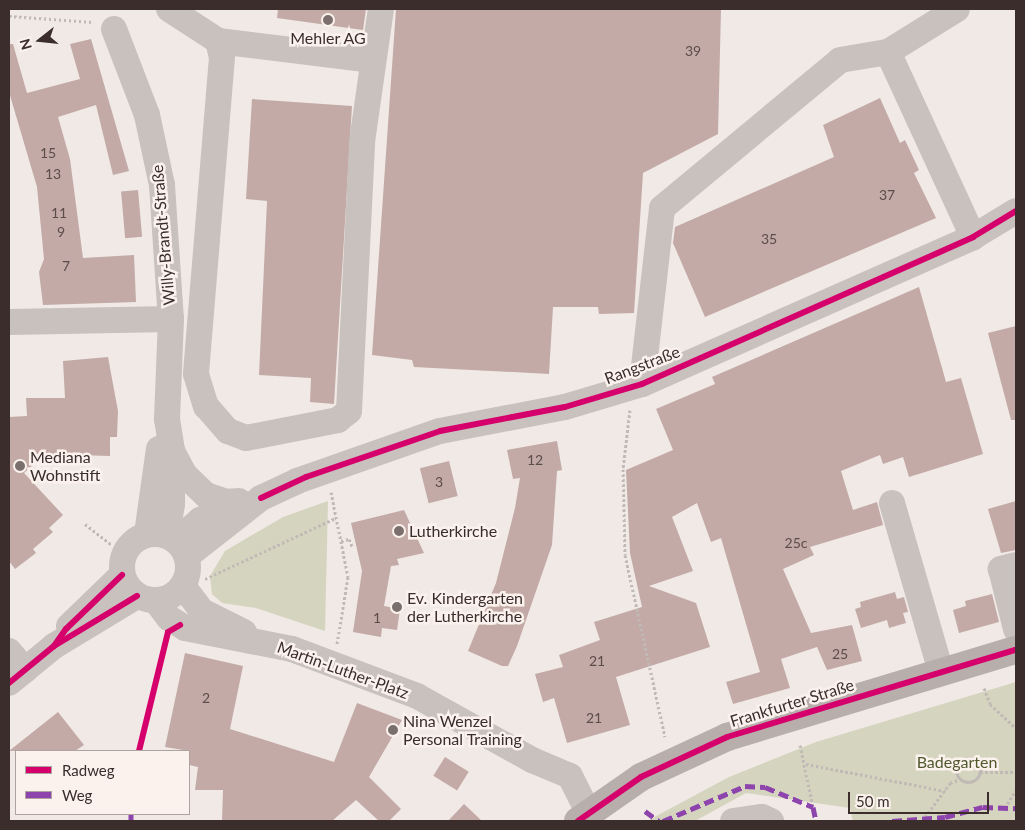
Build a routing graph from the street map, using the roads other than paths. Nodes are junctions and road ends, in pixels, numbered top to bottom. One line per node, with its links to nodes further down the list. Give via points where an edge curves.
1 (169, 9): 5 (street)
2 (380, 9): 7 (street)
3 (957, 9): 6 (street)
4 (106, 26): 10 (street, Willy-Brandt-Straße, via 148,115 162,185)
5 (218, 41): 7 (street); 7 (street, via 222,57 196,374 206,406 228,431 246,438 338,420 349,411 362,142)
6 (888, 52): 9 (street); 12 (street, via 840,60 662,208)
7 (373, 60)
8 (1016, 210): 9 (street, Rangstraße)
9 (973, 237): 12 (street, Rangstraße)
10 (170, 319): 11 (street); 13 (street, Willy-Brandt-Straße)
11 (9, 322)
12 (636, 394): 15 (street, Rangstraße, via 440,431)
13 (167, 419): 14 (street, Willy-Brandt-Straße); 17 (street, Willy-Brandt-Straße, via 160,442)
14 (172, 451): 15 (street, via 184,475 206,495 226,502); 17 (street, Willy-Brandt-Straße)
15 (250, 499): 17 (street, Rangstraße)
16 (892, 503): 27 (street)
17 (169, 542): 19 (street, via 126,549); 20 (street, via 188,571)
18 (1016, 565): 22 (street, via 1001,569)
19 (122, 575): 21 (street, Martin-Luther-Platz); 24 (street, via 66,629)
20 (191, 584): 21 (street, via 172,596); 23 (street, Martin-Luther-Platz, via 202,611)
21 (147, 598): 23 (street, Martin-Luther-Platz, via 185,628); 24 (street)
22 (1016, 629)
23 (258, 640): 28 (street, Martin-Luther-Platz, via 408,692 532,760)
24 (54, 646): 26 (street)
25 (1016, 650): 27 (main road, Frankfurter Straße)
26 (14, 668)
27 (941, 672): 28 (main road, Frankfurter Straße, via 712,743 664,764)
28 (587, 818)
29 (733, 821): 30 (street, via 762,817)
30 (771, 821)

